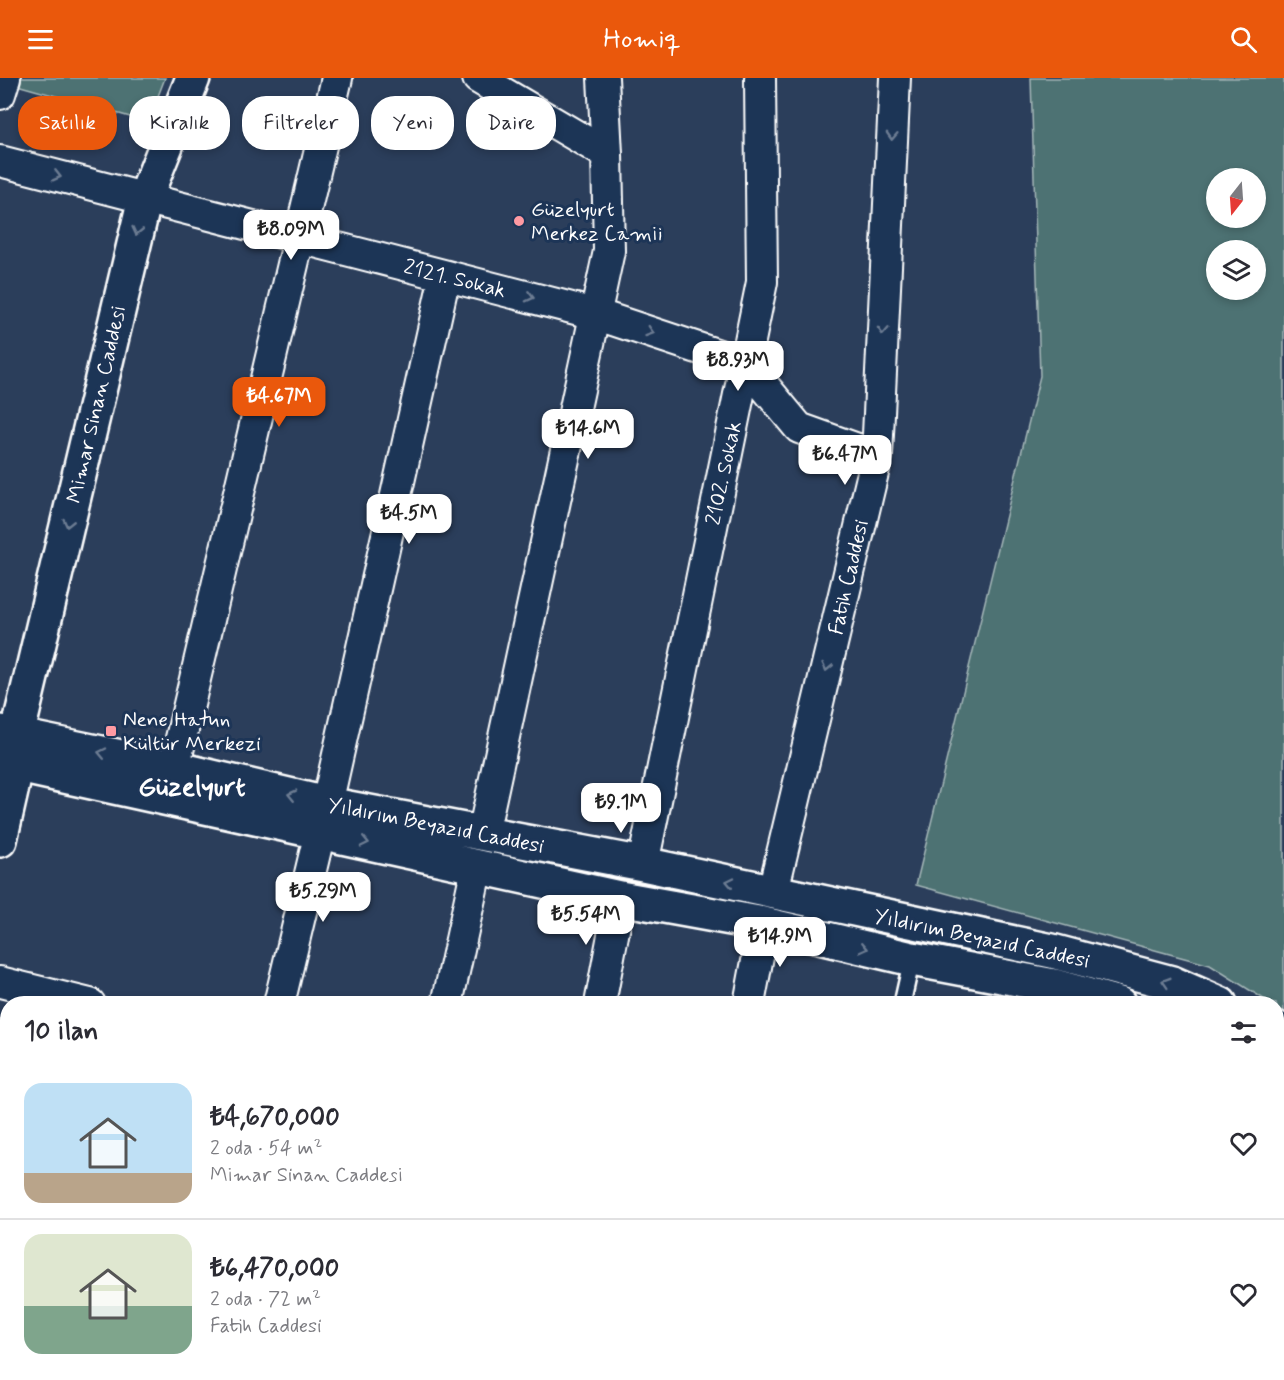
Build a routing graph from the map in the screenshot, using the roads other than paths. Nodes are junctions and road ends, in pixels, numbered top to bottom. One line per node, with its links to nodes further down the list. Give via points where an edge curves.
1 (5, 78): 8 (street)
2 (193, 78): 11 (main road, Mimar Sinan Caddesi)
3 (337, 78): 12 (street)
4 (478, 78): 9 (street)
5 (603, 78): 9 (street)
6 (760, 78): 15 (street, 2102. Sokak, via 762,282)
7 (895, 78): 16 (street, Fatih Caddesi, one-way to 16)
8 (0, 94)
9 (608, 154): 14 (street, via 609,250)
10 (0, 161): 11 (street, 2121. Sokak, one-way to 11)
11 (145, 198): 12 (street, 2121. Sokak); 17 (main road, Mimar Sinan Caddesi, one-way to 17)
12 (299, 238): 13 (street, 2121. Sokak); 18 (street)
13 (445, 276): 14 (street, 2121. Sokak, one-way to 14); 19 (street)
14 (595, 314): 15 (street, 2121. Sokak, one-way to 15); 20 (street)
15 (746, 364): 16 (street, via 799,428); 22 (street, 2102. Sokak)
16 (877, 456): 24 (street, Fatih Caddesi, one-way to 24)
17 (9, 749): 18 (main road, Yıldırım Beyazıd Caddesi, one-way to 17); 19 (main road, Yıldırım Beyazıd Caddesi); 21 (main road, Mimar Sinan Caddesi)
18 (174, 768): 19 (main road, Yıldırım Beyazıd Caddesi, one-way to 18)
19 (323, 818): 20 (main road, Yıldırım Beyazıd Caddesi); 23 (main road, Yıldırım Beyazıd Caddesi, one-way to 23); 30 (street)
20 (483, 834): 22 (main road, Yıldırım Beyazıd Caddesi)
21 (0, 840)
22 (643, 864): 24 (main road, Yıldırım Beyazıd Caddesi, one-way to 22)
23 (477, 866): 25 (main road, Yıldırım Beyazıd Caddesi); 31 (street)
24 (773, 891): 26 (main road); 36 (main road, Yıldırım Beyazıd Caddesi, one-way to 24, via 1172,983 1052,951)
25 (620, 898): 26 (main road, Yıldırım Beyazıd Caddesi); 32 (street)
26 (764, 924): 27 (main road, Yıldırım Beyazıd Caddesi, one-way to 27); 33 (street)
27 (912, 959): 34 (lane); 35 (main road, Yıldırım Beyazıd Caddesi)
28 (0, 982): 29 (street)
29 (57, 996)
30 (281, 996)
31 (449, 996)
32 (602, 996)
33 (750, 996)
34 (904, 996)
35 (1090, 996)
36 (1202, 996)

